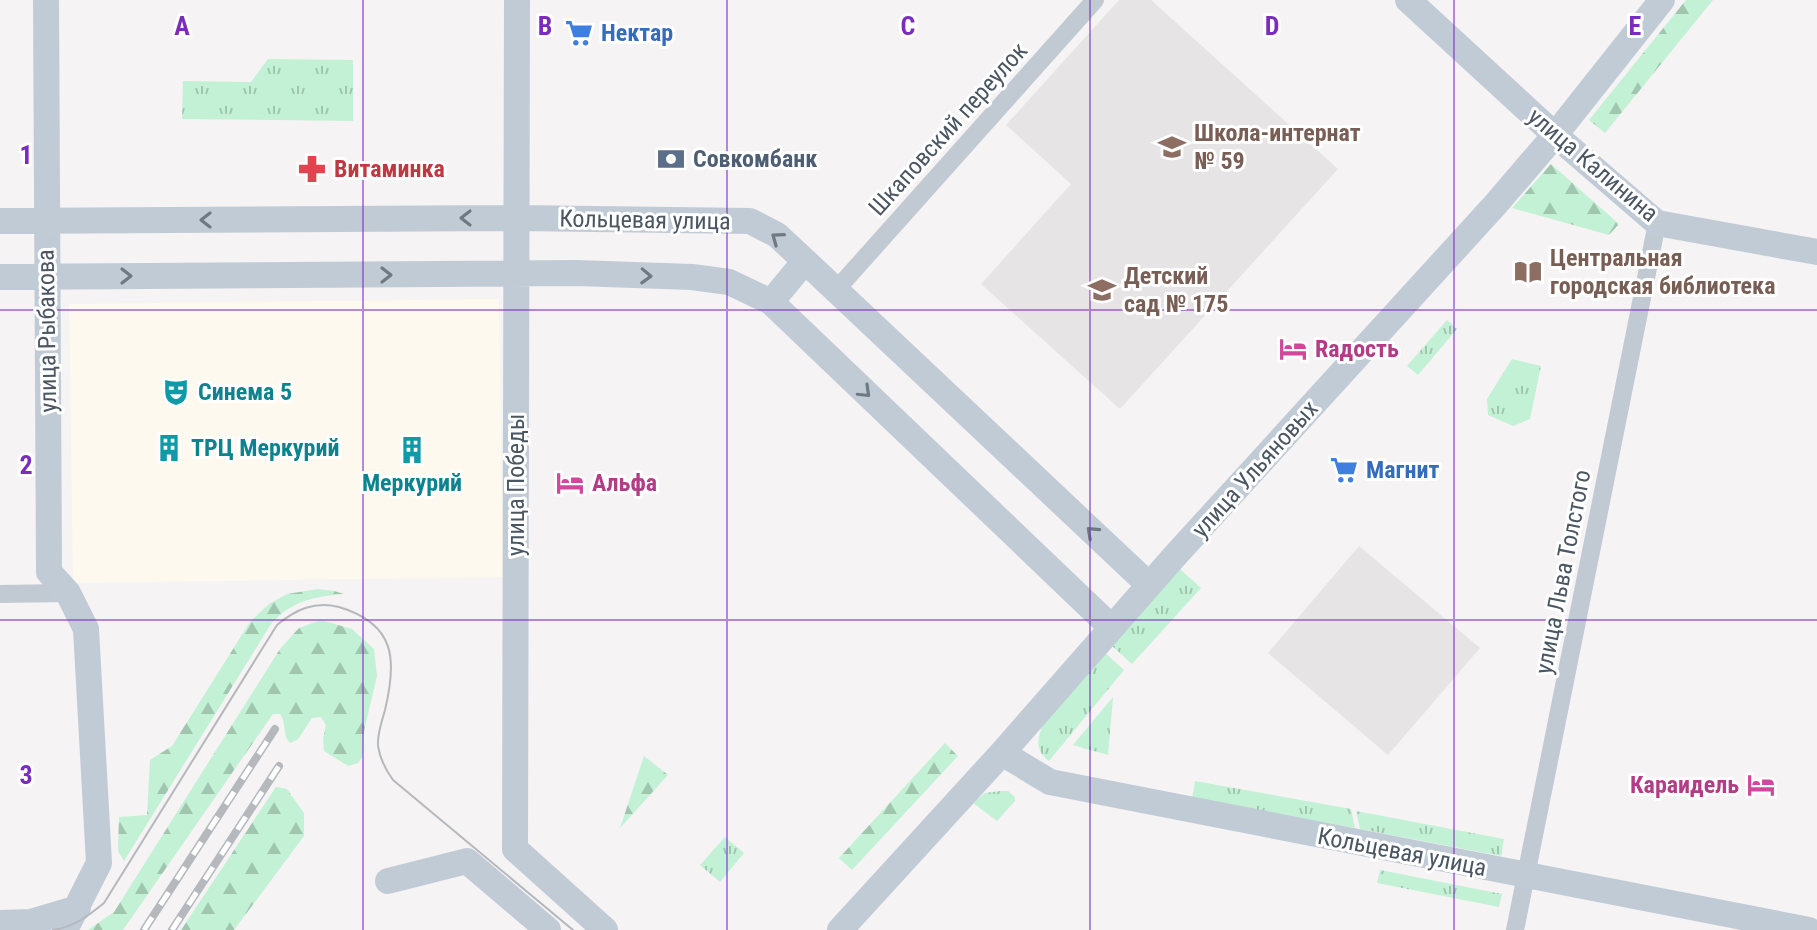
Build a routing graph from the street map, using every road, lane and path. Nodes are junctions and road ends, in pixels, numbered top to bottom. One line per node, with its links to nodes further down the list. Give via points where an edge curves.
1 (46, 0): 9 (street, улица Рыбакова)
2 (517, 0): 7 (street, улица Победы)
3 (1095, 0): 16 (street, Шкаповский переулок)
4 (1408, 0): 6 (street, улица Калинина)
5 (1662, 0): 6 (street, улица Ульяновых)
6 (1555, 135): 10 (street, улица Калинина); 18 (street, улица Ульяновых)
7 (516, 218): 9 (street, Кольцевая улица, one-way to 9); 12 (street, Кольцевая улица, one-way to 7, via 777,235 750,221); 13 (street, улица Победы)
8 (0, 221): 9 (street, Кольцевая улица)
9 (45, 221): 15 (street, улица Рыбакова)
10 (1657, 223): 11 (street, улица Калинина); 23 (street, улица Льва Толстого)
11 (1817, 252)
12 (805, 261): 16 (street, Кольцевая улица); 17 (street)
13 (517, 275): 15 (street, one-way to 13); 17 (street, one-way to 17, via 692,277 729,282); 28 (street, улица Победы, via 515,849)
14 (0, 277): 15 (street)
15 (48, 277): 19 (street, улица Рыбакова, via 49,572)
16 (836, 290): 18 (street, Кольцевая улица, one-way to 16)
17 (771, 302): 21 (street, one-way to 21)
18 (1149, 585): 21 (street, улица Ульяновых)
19 (68, 593): 20 (street); 25 (street, улица Рыбакова, via 86,629 99,863)
20 (0, 594)
21 (1111, 627): 22 (street, улица Ульяновых)
22 (1002, 753): 23 (street, Кольцевая улица, via 1050,782); 29 (street, улица Ульяновых)
23 (1525, 876): 30 (street, улица Льва Толстого); 31 (street, Кольцевая улица)
24 (388, 881): 27 (street, via 467,861)
25 (71, 919): 26 (street)
26 (0, 923)
27 (548, 930)
28 (605, 930)
29 (840, 930)
30 (1515, 930)
31 (1809, 930)

